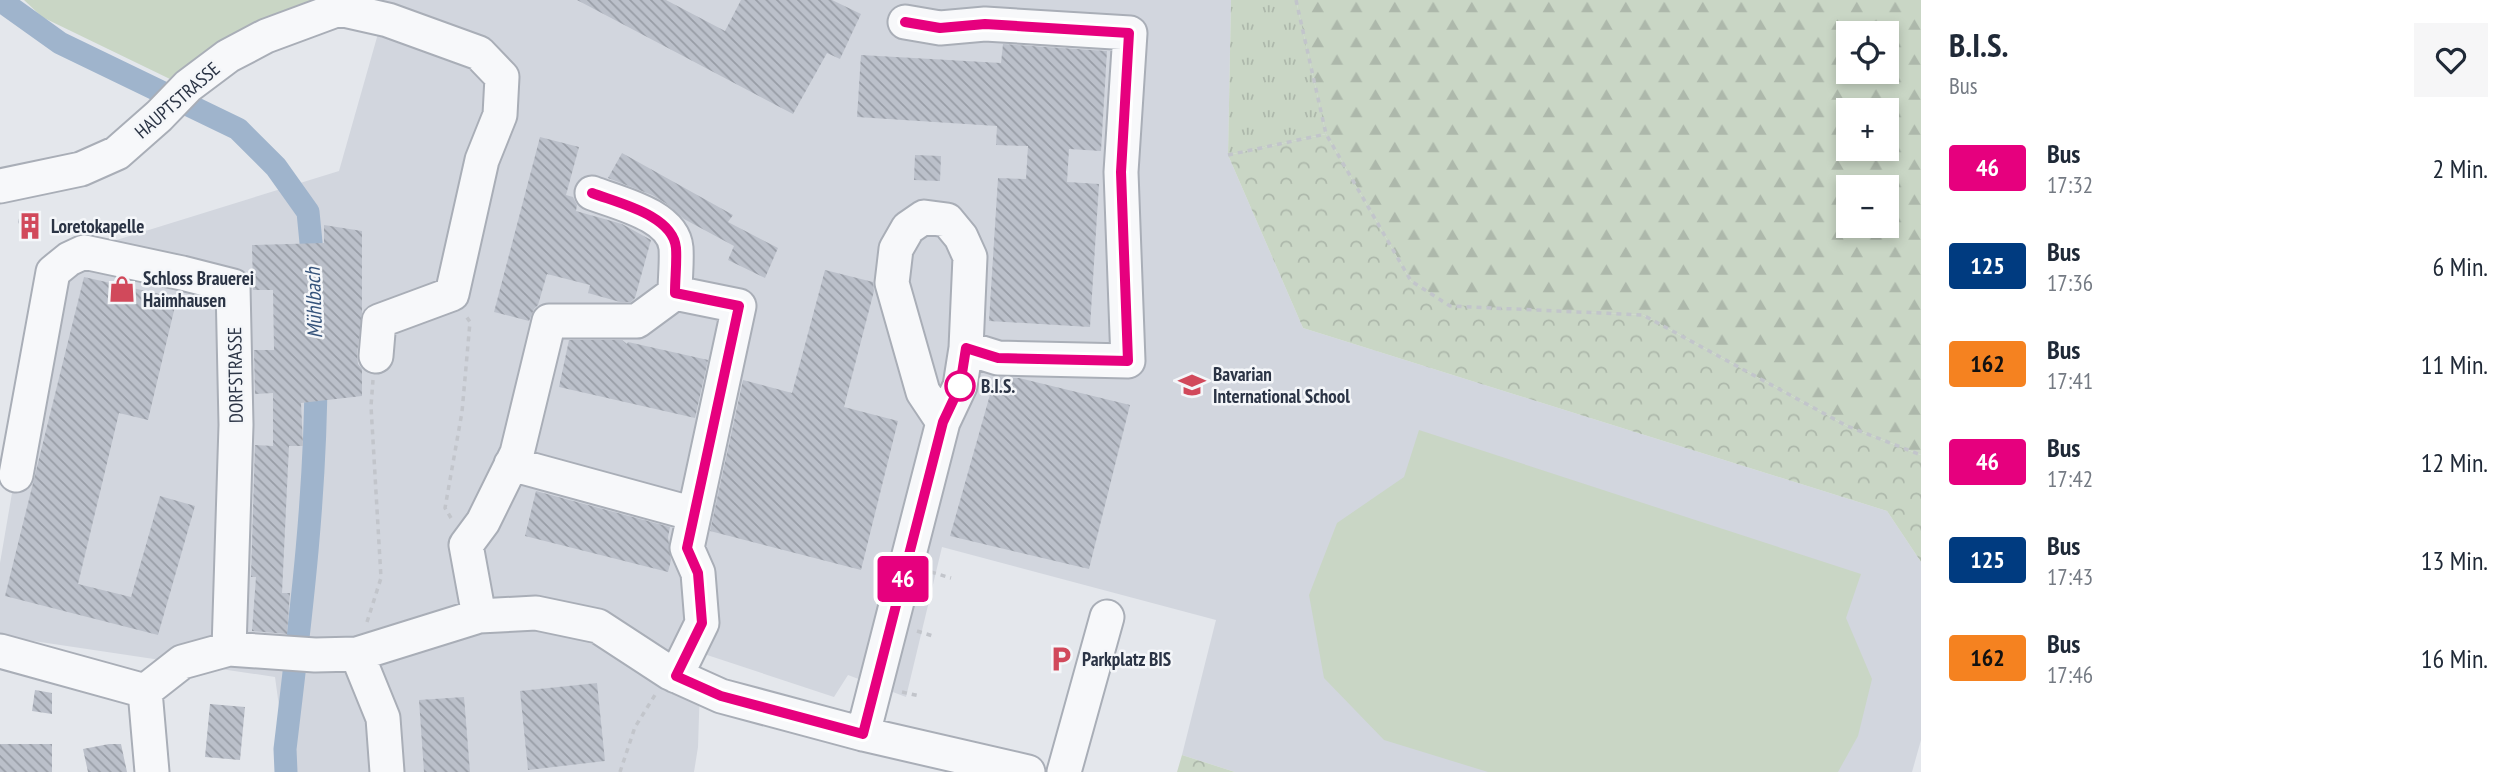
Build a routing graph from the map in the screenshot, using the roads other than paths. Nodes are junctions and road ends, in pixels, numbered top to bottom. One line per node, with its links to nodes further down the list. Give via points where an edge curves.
1 (905, 22): 5 (street, via 940,28 985,24 1129,33 1121,172 1128,361 998,358)
2 (0, 186): 6 (street, HAUPTSTRASSE, via 81,169 117,153 188,86 228,56 266,36 339,9 388,20 480,53 502,76 500,115 482,160 452,294 379,321)
3 (592, 193): 4 (street, via 653,216 667,230 676,245)
4 (675, 293): 8 (street, via 638,321 549,321); 10 (street, via 739,306)
5 (966, 348): 7 (street, via 960,386); 7 (street, via 970,257 947,220 924,216 908,228 896,249 892,282 923,392)
6 (376, 356)
7 (943, 422): 18 (street)
8 (511, 464): 10 (street); 11 (street, via 483,522 466,545)
9 (16, 475): 13 (street, DORFSTRASSE, via 53,272 84,252 233,286)
10 (694, 514): 16 (street, via 687,548 698,573 702,623)
11 (479, 616): 15 (street); 16 (street, via 536,613 598,626)
12 (1107, 617): 23 (street)
13 (241, 650): 15 (street); 17 (street, via 182,662)
14 (0, 651): 17 (street)
15 (357, 654): 21 (street, via 383,719)
16 (673, 675): 18 (street, via 721,696)
17 (145, 691): 20 (street)
18 (863, 734): 19 (street)
19 (996, 768): 22 (street)
20 (152, 772)
21 (387, 772)
22 (1028, 772)
23 (1064, 772)

